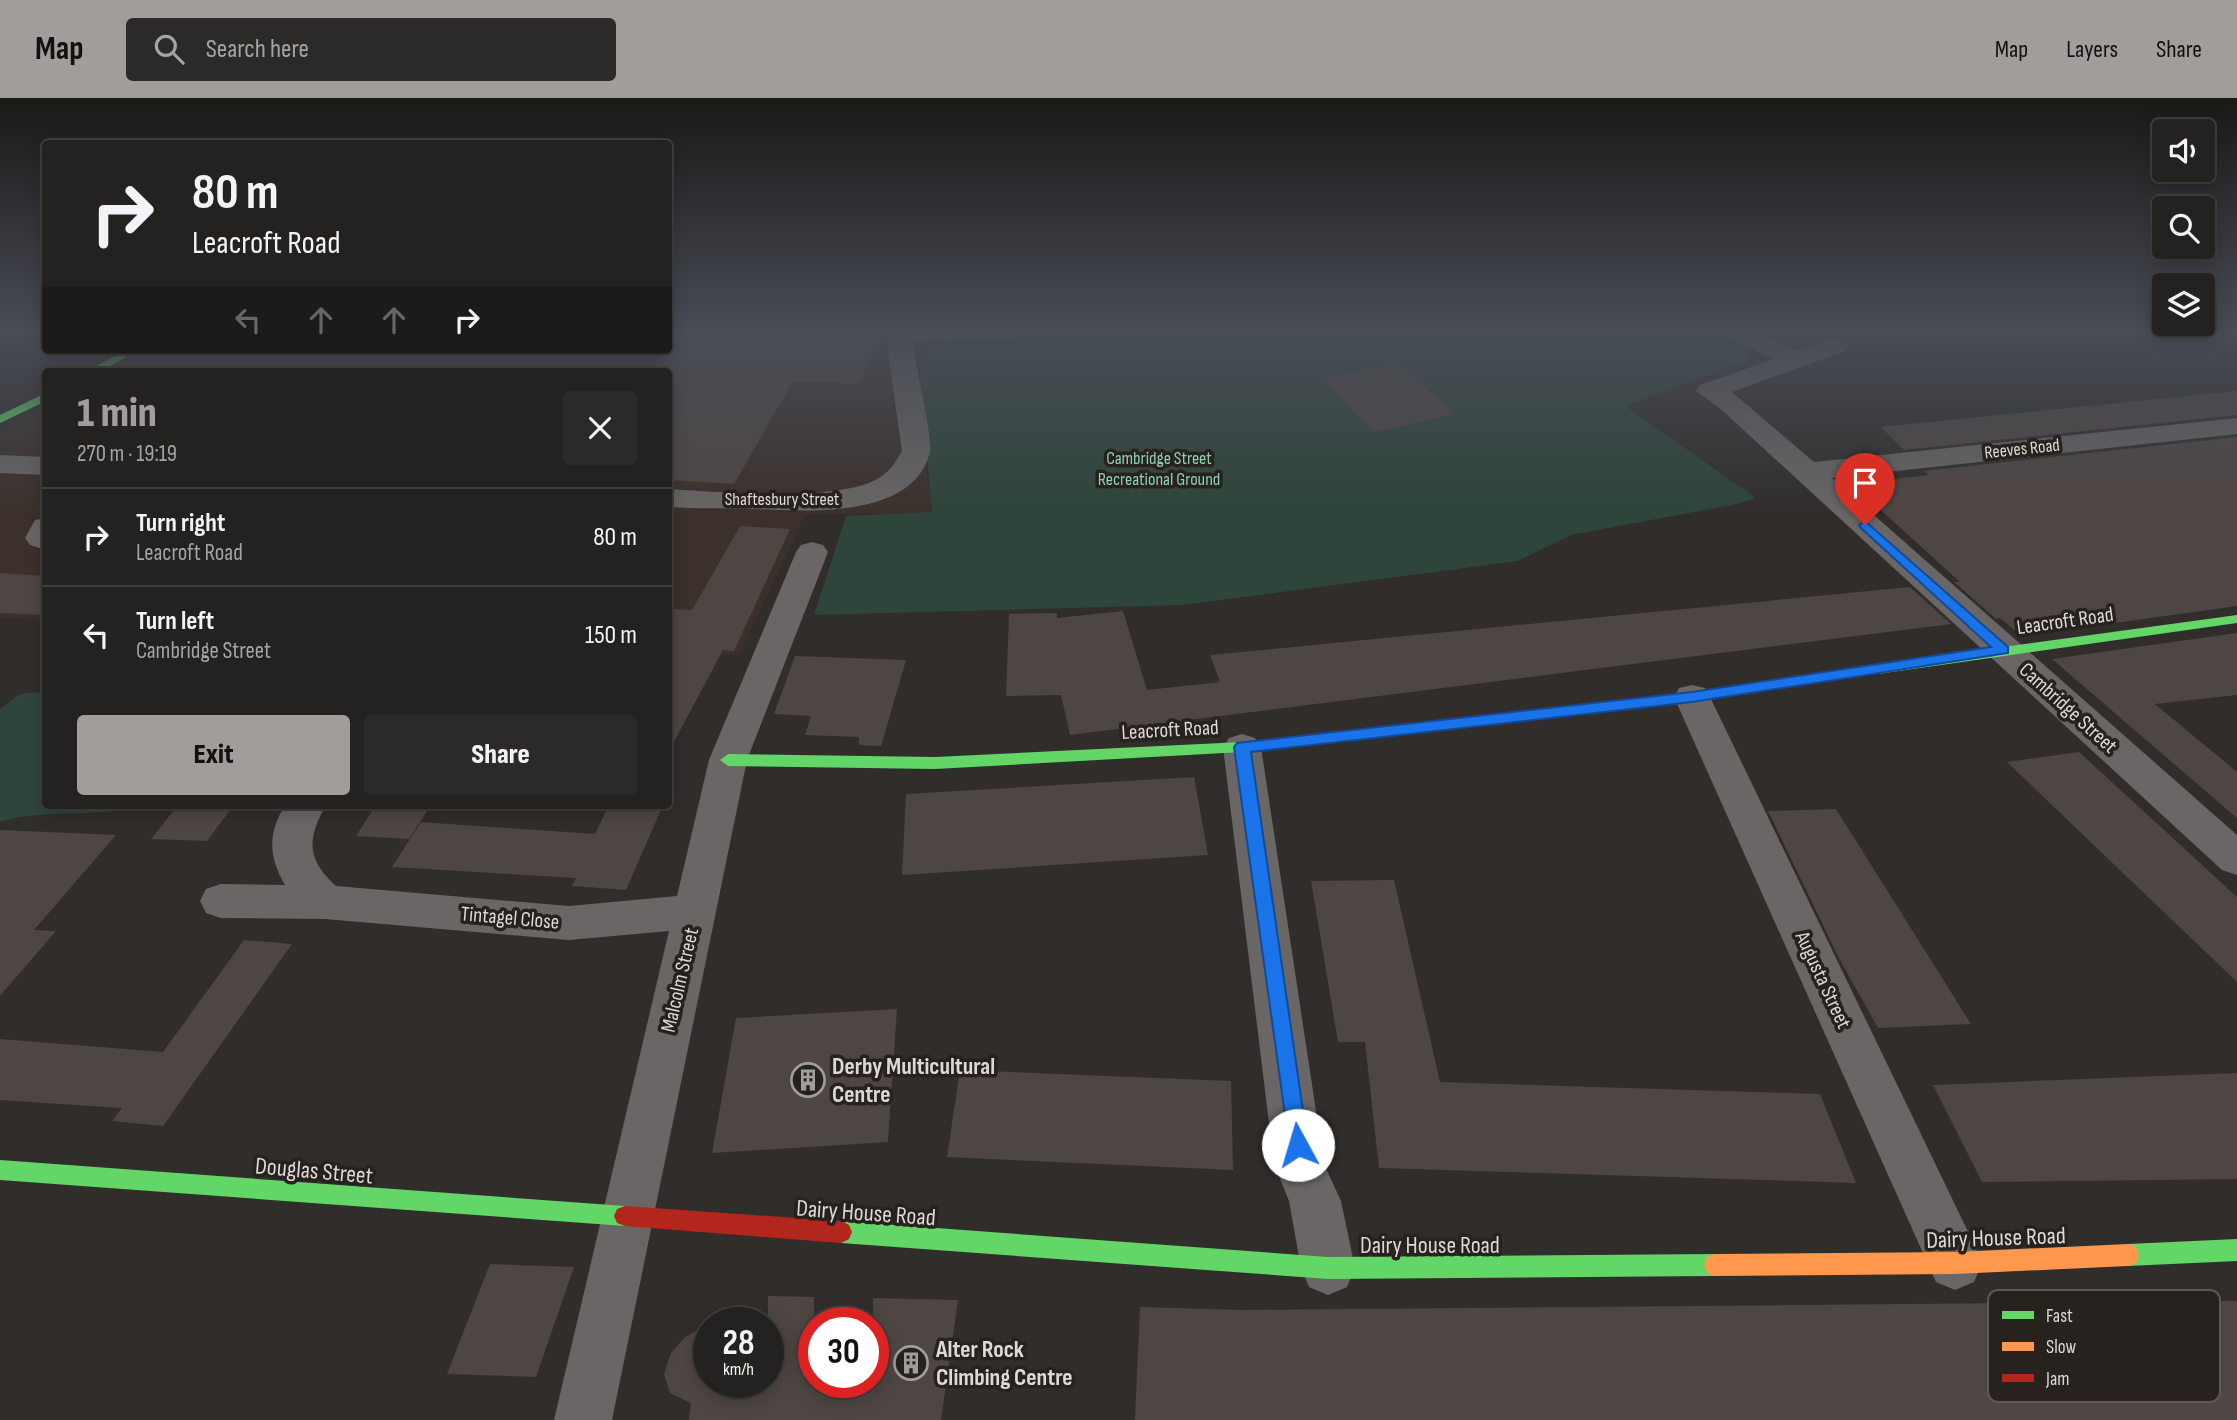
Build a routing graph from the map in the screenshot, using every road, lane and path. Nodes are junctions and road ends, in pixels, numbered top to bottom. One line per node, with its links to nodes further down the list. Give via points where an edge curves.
1 (907, 393): 9 (street, Shaftesbury Street, via 916,451 912,465 869,494 829,502)
2 (1713, 393): 8 (street, Cambridge Street, via 1733,405)
3 (42, 398): 4 (street)
4 (0, 420)
5 (2237, 426): 8 (street, Reeves Road)
6 (0, 464): 7 (street)
7 (42, 466)
8 (1807, 472): 12 (street, Cambridge Street)
9 (672, 502)
10 (812, 552): 15 (street, Malcolm Street)
11 (2237, 619): 12 (street, Leacroft Road)
12 (2003, 650): 13 (street, Leacroft Road); 17 (street, Cambridge Street)
13 (1692, 697): 14 (street, Leacroft Road); 24 (street, Augusta Street)
14 (1242, 747): 15 (street, Leacroft Road, via 935,763); 25 (street, via 1299,1164 1315,1201)
15 (728, 760): 20 (street, Malcolm Street)
16 (304, 809): 19 (street, via 293,829 294,867 304,884)
17 (2237, 859)
18 (221, 901): 19 (street, Tintagel Close)
19 (325, 902): 20 (street, Tintagel Close, via 569,923)
20 (696, 911): 22 (street, Malcolm Street)
21 (0, 1170): 22 (street, Douglas Street)
22 (625, 1219): 25 (street, Dairy House Road); 26 (street, Malcolm Street)
23 (2237, 1250): 24 (street, Dairy House Road)
24 (1955, 1263): 25 (street, Dairy House Road)
25 (1328, 1268)
26 (583, 1420)

